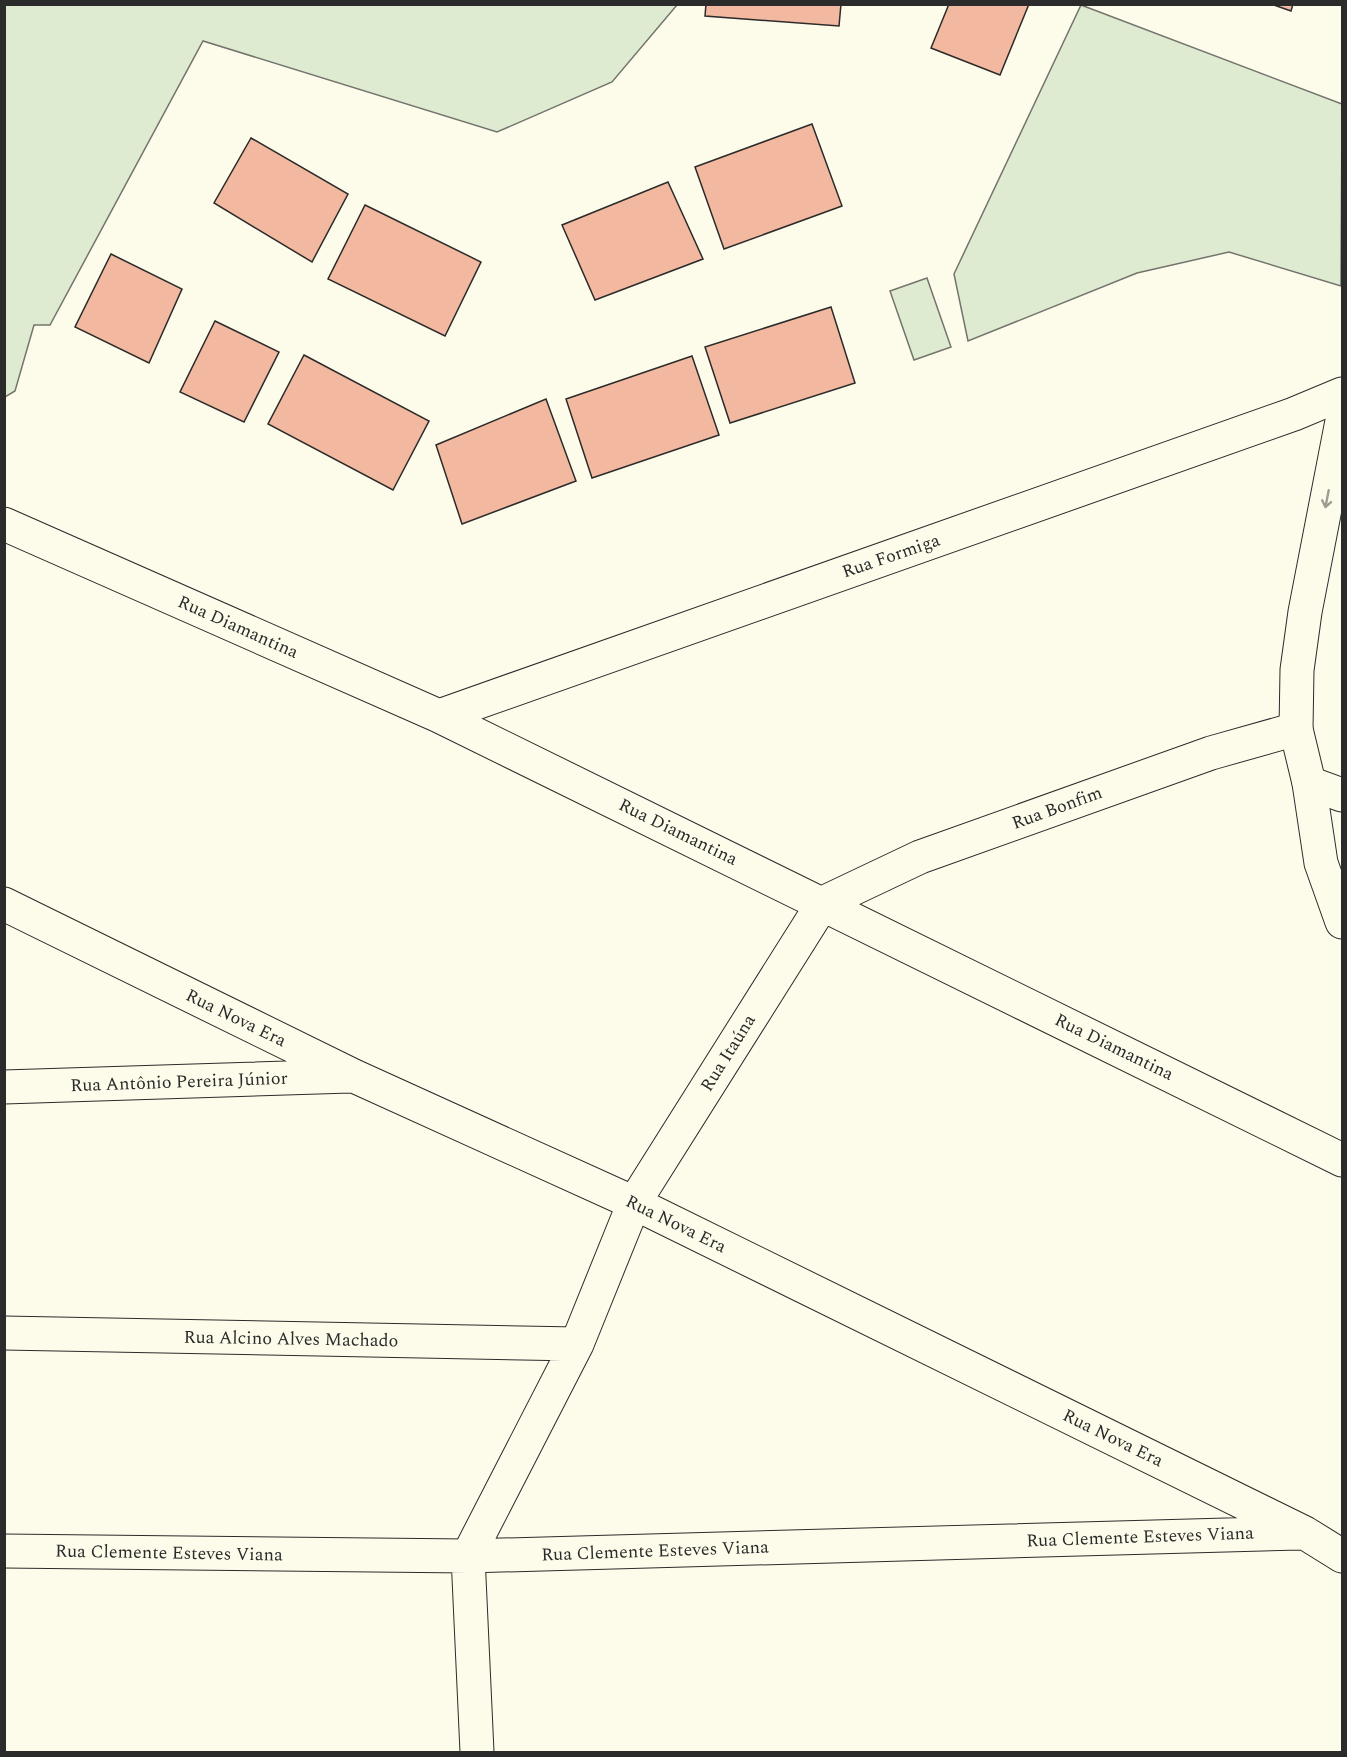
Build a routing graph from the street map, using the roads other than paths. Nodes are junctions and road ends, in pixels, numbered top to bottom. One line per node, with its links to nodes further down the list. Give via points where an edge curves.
1 (1342, 394): 6 (street, Rua Formiga)
2 (1342, 421): 5 (street, one-way to 5)
3 (4, 524): 6 (street, Rua Diamantina)
4 (1342, 543): 5 (street)
5 (1305, 612): 7 (street, via 1297,670)
6 (439, 716): 10 (street, Rua Diamantina)
7 (1296, 729): 8 (street); 10 (street, Rua Bonfim, via 1211,753 920,857)
8 (1309, 783): 9 (street); 12 (street, via 1321,863)
9 (1342, 795)
10 (824, 903): 15 (street, Rua Diamantina); 16 (street, Rua Itaúna)
11 (4, 904): 13 (street, Rua Nova Era)
12 (1342, 922)
13 (354, 1076): 14 (street, Rua Antônio Pereira Júnior); 16 (street, Rua Nova Era)
14 (4, 1087)
15 (1342, 1160)
16 (633, 1203): 18 (street, Rua Itaúna); 19 (street, Rua Nova Era)
17 (4, 1334): 18 (street, Rua Alcino Alves Machado)
18 (577, 1344): 21 (street, Rua Itaúna)
19 (1305, 1533): 21 (street, Rua Clemente Esteves Viana); 22 (street, Rua Nova Era)
20 (4, 1551): 21 (street, Rua Clemente Esteves Viana)
21 (468, 1556): 23 (street)
22 (1342, 1556)
23 (477, 1752)

